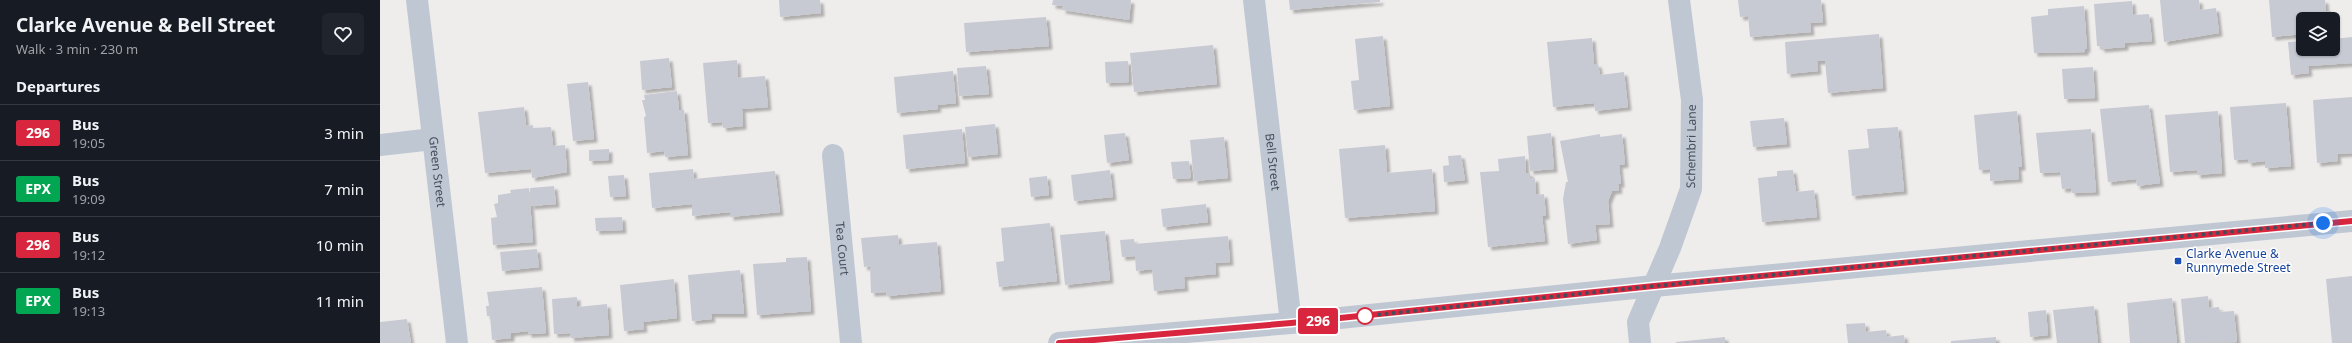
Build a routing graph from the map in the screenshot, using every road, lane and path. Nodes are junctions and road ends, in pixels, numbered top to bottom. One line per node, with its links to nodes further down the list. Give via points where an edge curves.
1 (417, 0): 4 (street, Green Street)
2 (1254, 0): 9 (street, Bell Street)
3 (1679, 0): 8 (street, Schembri Lane, via 1692,100 1691,189)
4 (433, 139): 5 (street); 10 (street, Green Street)
5 (380, 145)
6 (833, 155): 11 (street, Tea Court)
7 (2352, 221): 8 (street)
8 (1654, 286): 9 (street); 13 (street, Schembri Lane, via 1638,322)
9 (1291, 323): 12 (street)
10 (457, 343)
11 (852, 343)
12 (1059, 343)
13 (1640, 343)

